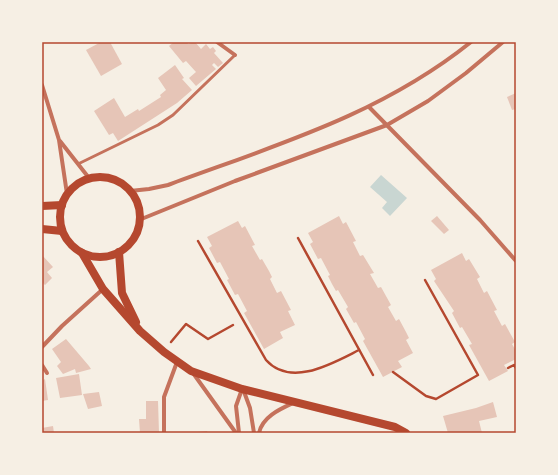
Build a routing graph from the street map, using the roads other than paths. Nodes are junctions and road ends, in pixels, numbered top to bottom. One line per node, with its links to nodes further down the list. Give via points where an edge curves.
1 (217, 42): 4 (street)
2 (471, 42): 6 (street, via 444,64)
3 (503, 42): 7 (street, via 428,101)
4 (235, 55): 9 (lane, via 173,115 158,125)
5 (42, 85): 8 (street)
6 (370, 108): 7 (street); 11 (street, via 168,185 150,190)
7 (387, 126): 15 (street, via 235,181); 20 (street, via 480,220)
8 (60, 140): 9 (street); 12 (street)
9 (78, 164): 10 (street)
10 (89, 178): 11 (main road, via 111,179); 12 (main road, via 80,182)
11 (130, 191): 15 (main road, via 137,205)
12 (67, 194): 13 (main road)
13 (62, 205): 14 (main road); 17 (main road)
14 (42, 206)
15 (139, 220): 18 (main road, via 133,239)
16 (42, 230): 17 (main road)
17 (62, 231): 19 (main road, via 70,244)
18 (119, 252): 19 (main road, via 100,257); 22 (main road, via 122,292)
19 (82, 253): 21 (main road)
20 (516, 261)
21 (103, 289): 22 (main road); 23 (street)
22 (140, 331): 24 (main road)
23 (42, 347)
24 (176, 362): 26 (main road); 30 (street, via 164,397)
25 (42, 365): 27 (street)
26 (191, 371): 28 (main road); 31 (street)
27 (46, 373)
28 (242, 389): 29 (main road); 31 (street, via 236,406); 32 (street, via 250,408)
29 (295, 401): 33 (street, via 272,413); 34 (main road, via 394,427)
30 (164, 433)
31 (237, 433)
32 (254, 433)
33 (259, 433)
34 (406, 433)

